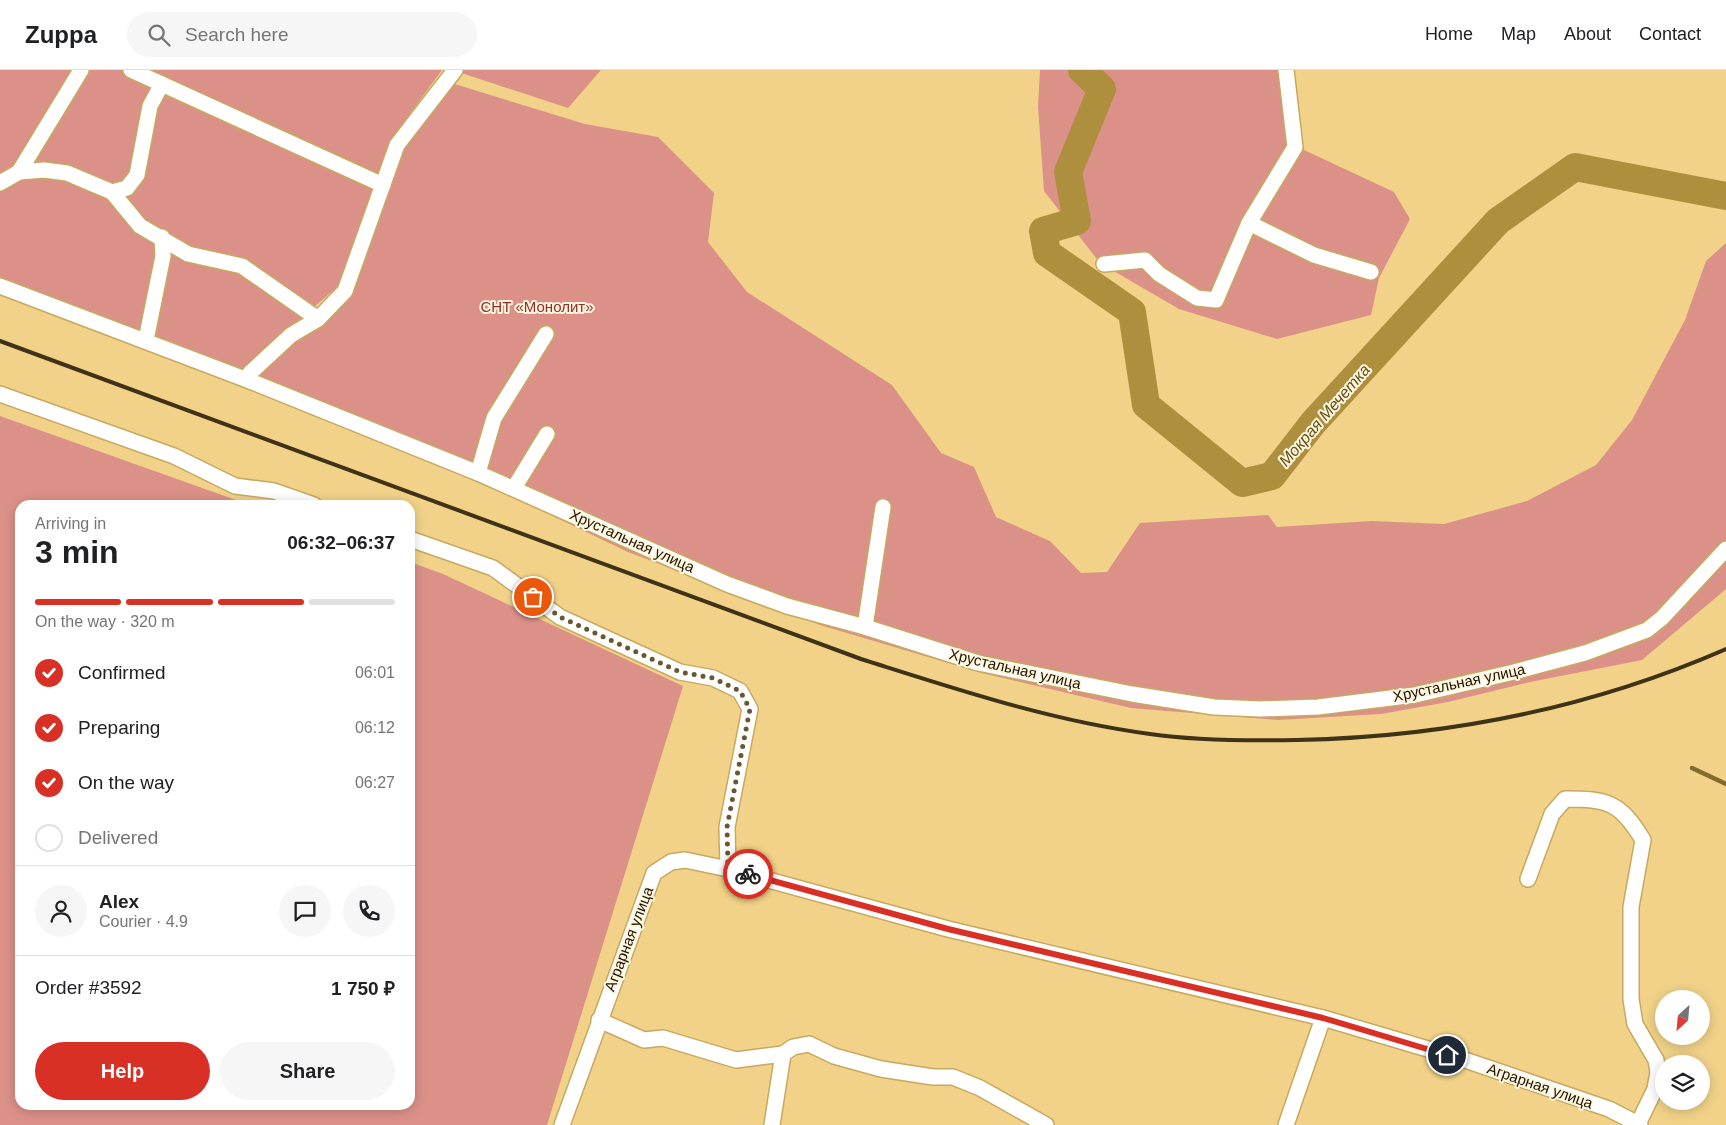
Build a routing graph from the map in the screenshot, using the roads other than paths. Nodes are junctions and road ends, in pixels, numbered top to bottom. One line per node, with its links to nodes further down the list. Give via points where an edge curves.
1 (82, 70): 7 (street)
2 (131, 70): 5 (street)
3 (455, 70): 9 (street, via 397,145)
4 (1286, 70): 11 (street, via 1295,147)
5 (150, 74): 6 (street)
6 (162, 84): 9 (street); 10 (street, via 150,106 137,175 127,188)
7 (19, 172): 8 (street); 10 (street, via 44,170 68,173)
8 (0, 183)
9 (383, 184): 16 (street, via 345,291)
10 (112, 192): 12 (street, via 140,226)
11 (1249, 223): 13 (street, via 1216,300 1197,298 1159,274 1145,260); 14 (street, via 1314,255)
12 (162, 237): 16 (street, via 188,254 242,266); 18 (street, via 163,256)
13 (1104, 264)
14 (1371, 272)
15 (0, 286): 18 (street, Хрустальная улица)
16 (318, 319): 19 (street, via 291,335 250,373)
17 (546, 334): 22 (street, via 494,418)
18 (146, 340): 19 (street, Хрустальная улица)
19 (250, 380): 22 (street, Хрустальная улица)
20 (0, 394): 24 (street, via 174,456 235,486 274,491)
21 (547, 434): 23 (street)
22 (478, 472): 23 (street, Хрустальная улица)
23 (514, 488): 28 (street, Хрустальная улица, via 727,584 787,606)
24 (300, 500)
25 (883, 507): 28 (street)
26 (415, 540): 29 (street, via 493,568 560,617 680,672 713,678 740,691 750,709 727,827)
27 (1726, 549): 28 (street, Хрустальная улица, via 1662,618 1627,639 1576,656 1415,695 1318,707 1214,707 1132,694 978,663)
28 (865, 626)
29 (728, 869): 31 (street, Аграрная улица, via 948,929); 32 (street, Аграрная улица, via 685,860 671,862 654,873)
30 (1528, 879): 35 (street, via 1552,814 1565,799 1591,799 1614,804 1632,821 1643,840 1632,907 1631,999 1634,1024 1656,1060 1658,1072 1655,1089)
31 (1323, 1018): 35 (street, Аграрная улица, via 1465,1060 1610,1109); 38 (street)
32 (599, 1020): 33 (street, via 644,1040 663,1038 736,1060); 34 (street, Аграрная улица)
33 (783, 1054): 36 (street); 37 (street, via 793,1047 809,1044 834,1056 881,1069 953,1077 980,1088)
34 (566, 1124)
35 (1635, 1124)
36 (772, 1125)
37 (1046, 1125)
38 (1286, 1125)

